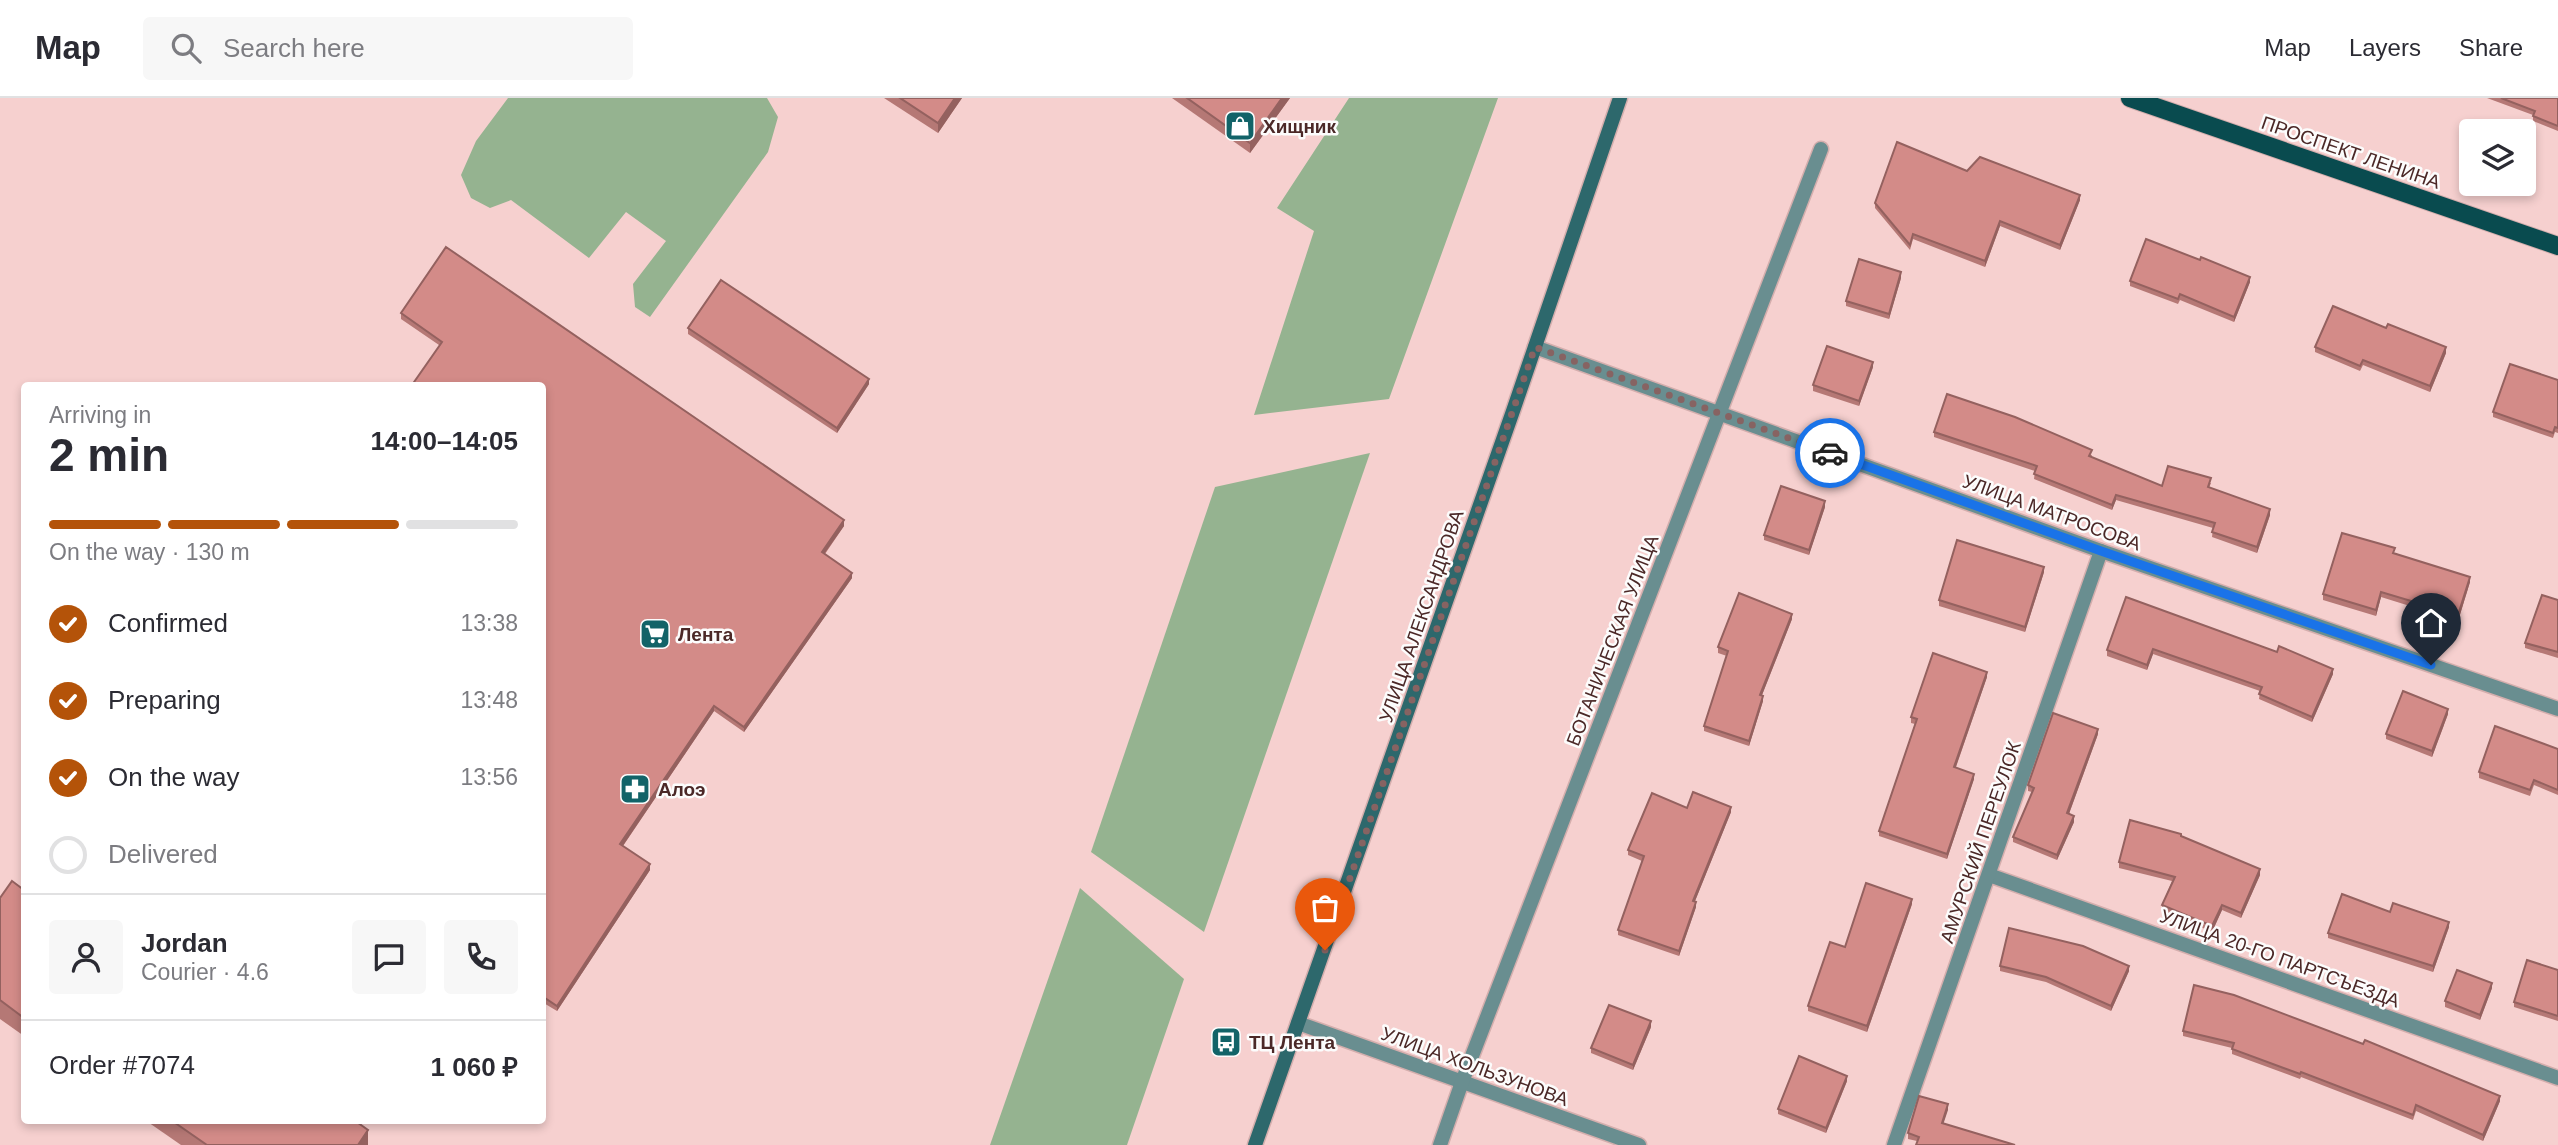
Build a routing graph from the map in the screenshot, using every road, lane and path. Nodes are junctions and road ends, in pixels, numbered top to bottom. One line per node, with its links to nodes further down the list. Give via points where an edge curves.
1 (1620, 98): 5 (main road, УЛИЦА АЛЕКСАНДРОВА)
2 (2130, 98): 4 (main road, ПРОСПЕКТ ЛЕНИНА)
3 (1821, 149): 6 (street, БОТАНИЧЕСКАЯ УЛИЦА)
4 (2558, 246)
5 (1535, 347): 6 (street, УЛИЦА МАТРОСОВА); 10 (main road, УЛИЦА АЛЕКСАНДРОВА)
6 (1720, 413): 7 (street, УЛИЦА МАТРОСОВА); 12 (street, БОТАНИЧЕСКАЯ УЛИЦА)
7 (2101, 551): 8 (street, УЛИЦА МАТРОСОВА); 9 (street, АМУРСКИЙ ПЕРЕУЛОК)
8 (2558, 709)
9 (1989, 875): 11 (street, УЛИЦА 20-ГО ПАРТСЪЕЗДА); 16 (street, АМУРСКИЙ ПЕРЕУЛОК)
10 (1298, 1023): 12 (street, УЛИЦА ХОЛЬЗУНОВА); 13 (main road, УЛИЦА АЛЕКСАНДРОВА)
11 (2558, 1078)
12 (1462, 1082): 14 (street, БОТАНИЧЕСКАЯ УЛИЦА); 15 (street, УЛИЦА ХОЛЬЗУНОВА)
13 (1255, 1145)
14 (1440, 1145)
15 (1639, 1145)
16 (1894, 1145)

